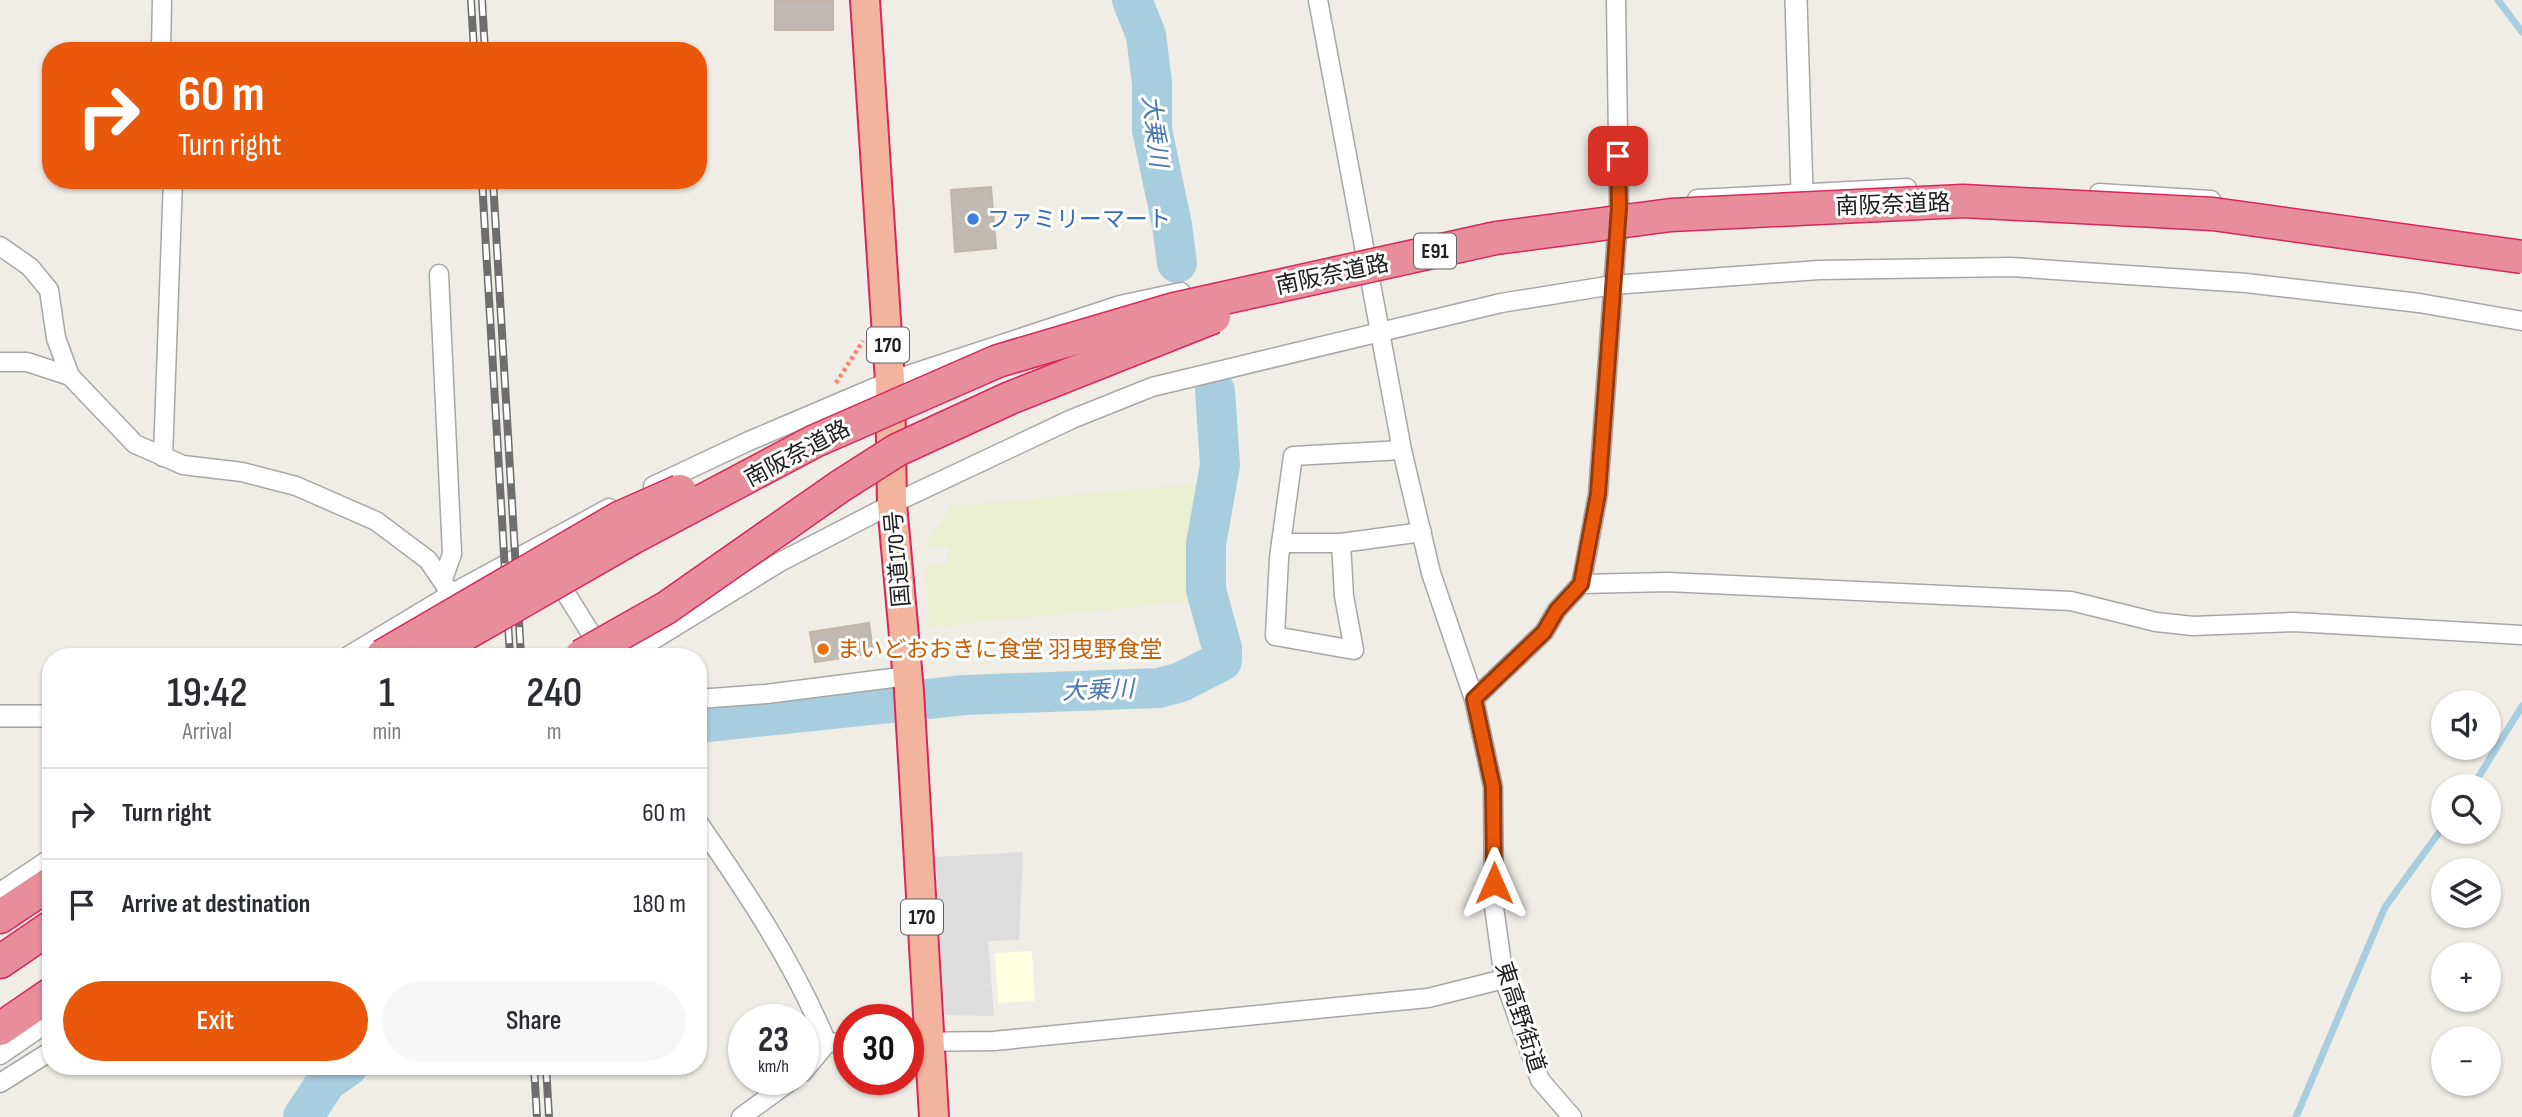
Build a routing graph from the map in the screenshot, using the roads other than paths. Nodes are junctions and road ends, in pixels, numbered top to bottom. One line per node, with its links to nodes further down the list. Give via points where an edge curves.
1 (162, 0): 6 (street)
2 (865, 0): 22 (highway, 国道170号 / 170)
3 (1318, 0): 12 (street, 東高野街道)
4 (1616, 0): 9 (street)
5 (1796, 0): 8 (street)
6 (161, 42)
7 (173, 189): 25 (street)
8 (1802, 192): 9 (street); 10 (street, via 1912,188 2178,196)
9 (1619, 208): 12 (street, via 1490,228); 16 (street)
10 (2522, 242)
11 (0, 246): 21 (street, via 30,267 49,290 57,338)
12 (1366, 255): 19 (street, 東高野街道); 22 (street, via 1120,305)
13 (2522, 257): 23 (highway, 南阪奈道路 / E91, bridge, via 2213,214 1963,201 1671,215 1496,238 1174,309 998,362)
14 (2522, 272): 17 (highway, 南阪奈道路 / E91, via 2405,254 2090,222 1962,215 1792,219 1669,229 1503,252)
15 (439, 274): 32 (street, via 452,554)
16 (1613, 285): 18 (street, via 1819,270 2011,267 2246,283 2419,303); 19 (street, via 1501,303); 31 (street, via 1598,494)
17 (1225, 313): 37 (highway, 南阪奈道路 / E91, bridge, via 1114,344 1003,383 809,463 701,521 639,548); 38 (highway, bridge, via 1022,393 897,450 666,608)
18 (2522, 321)
19 (1380, 332): 24 (street, 東高野街道); 26 (street, via 1152,387)
20 (0, 362): 21 (street, via 27,362)
21 (70, 376): 25 (street, via 135,444)
22 (890, 381): 26 (highway, 国道170号 / 170); 30 (street, via 749,440)
23 (815, 440): 35 (highway, bridge, via 744,462 620,518); 36 (highway, 南阪奈道路 / E91, bridge)
24 (1402, 450): 27 (street, 東高野街道); 28 (street, via 1293,456)
25 (163, 457): 32 (street, via 183,466 242,472 296,486 376,521 428,560)
26 (892, 504): 40 (street, via 780,562); 41 (highway, 国道170号 / 170)
27 (1422, 533): 29 (street); 43 (street, 東高野街道)
28 (1281, 543): 29 (street); 29 (street, via 1275,636 1354,650)
29 (1341, 543)
30 (537, 546): 32 (street); 39 (street)
31 (1581, 584): 33 (street, via 1668,582 2071,601 2156,622 2193,626 2294,622); 43 (street, via 1544,632)
32 (447, 586): 34 (street)
33 (2522, 635)
34 (359, 648)
35 (396, 648)
36 (441, 648)
37 (467, 648)
38 (595, 648)
39 (599, 648)
40 (640, 648)
41 (909, 695): 42 (street); 57 (highway, 国道170号 / 170)
42 (707, 699)
43 (1474, 699): 55 (street, 東高野街道, via 1493,787 1494,907)
44 (0, 716): 45 (street)
45 (42, 716)
46 (707, 835): 60 (street, via 768,926)
47 (42, 864): 49 (street)
48 (42, 889): 51 (highway)
49 (0, 892)
50 (42, 915): 53 (highway)
51 (0, 918)
52 (42, 933): 54 (highway)
53 (0, 943)
54 (0, 962)
55 (1504, 979): 62 (street, via 1428,998 994,1041); 71 (street, 東高野街道, via 1540,1080)
56 (42, 1000): 59 (highway)
57 (918, 1004)
58 (42, 1026): 64 (street)
59 (0, 1029)
60 (827, 1042): 61 (street); 63 (street)
61 (833, 1042)
62 (924, 1042)
63 (819, 1052)
64 (0, 1055)
65 (42, 1057): 67 (street)
66 (924, 1067): 70 (highway, 国道170号 / 170)
67 (0, 1083)
68 (771, 1095): 69 (street)
69 (741, 1117)
70 (934, 1117)
71 (1572, 1117)

